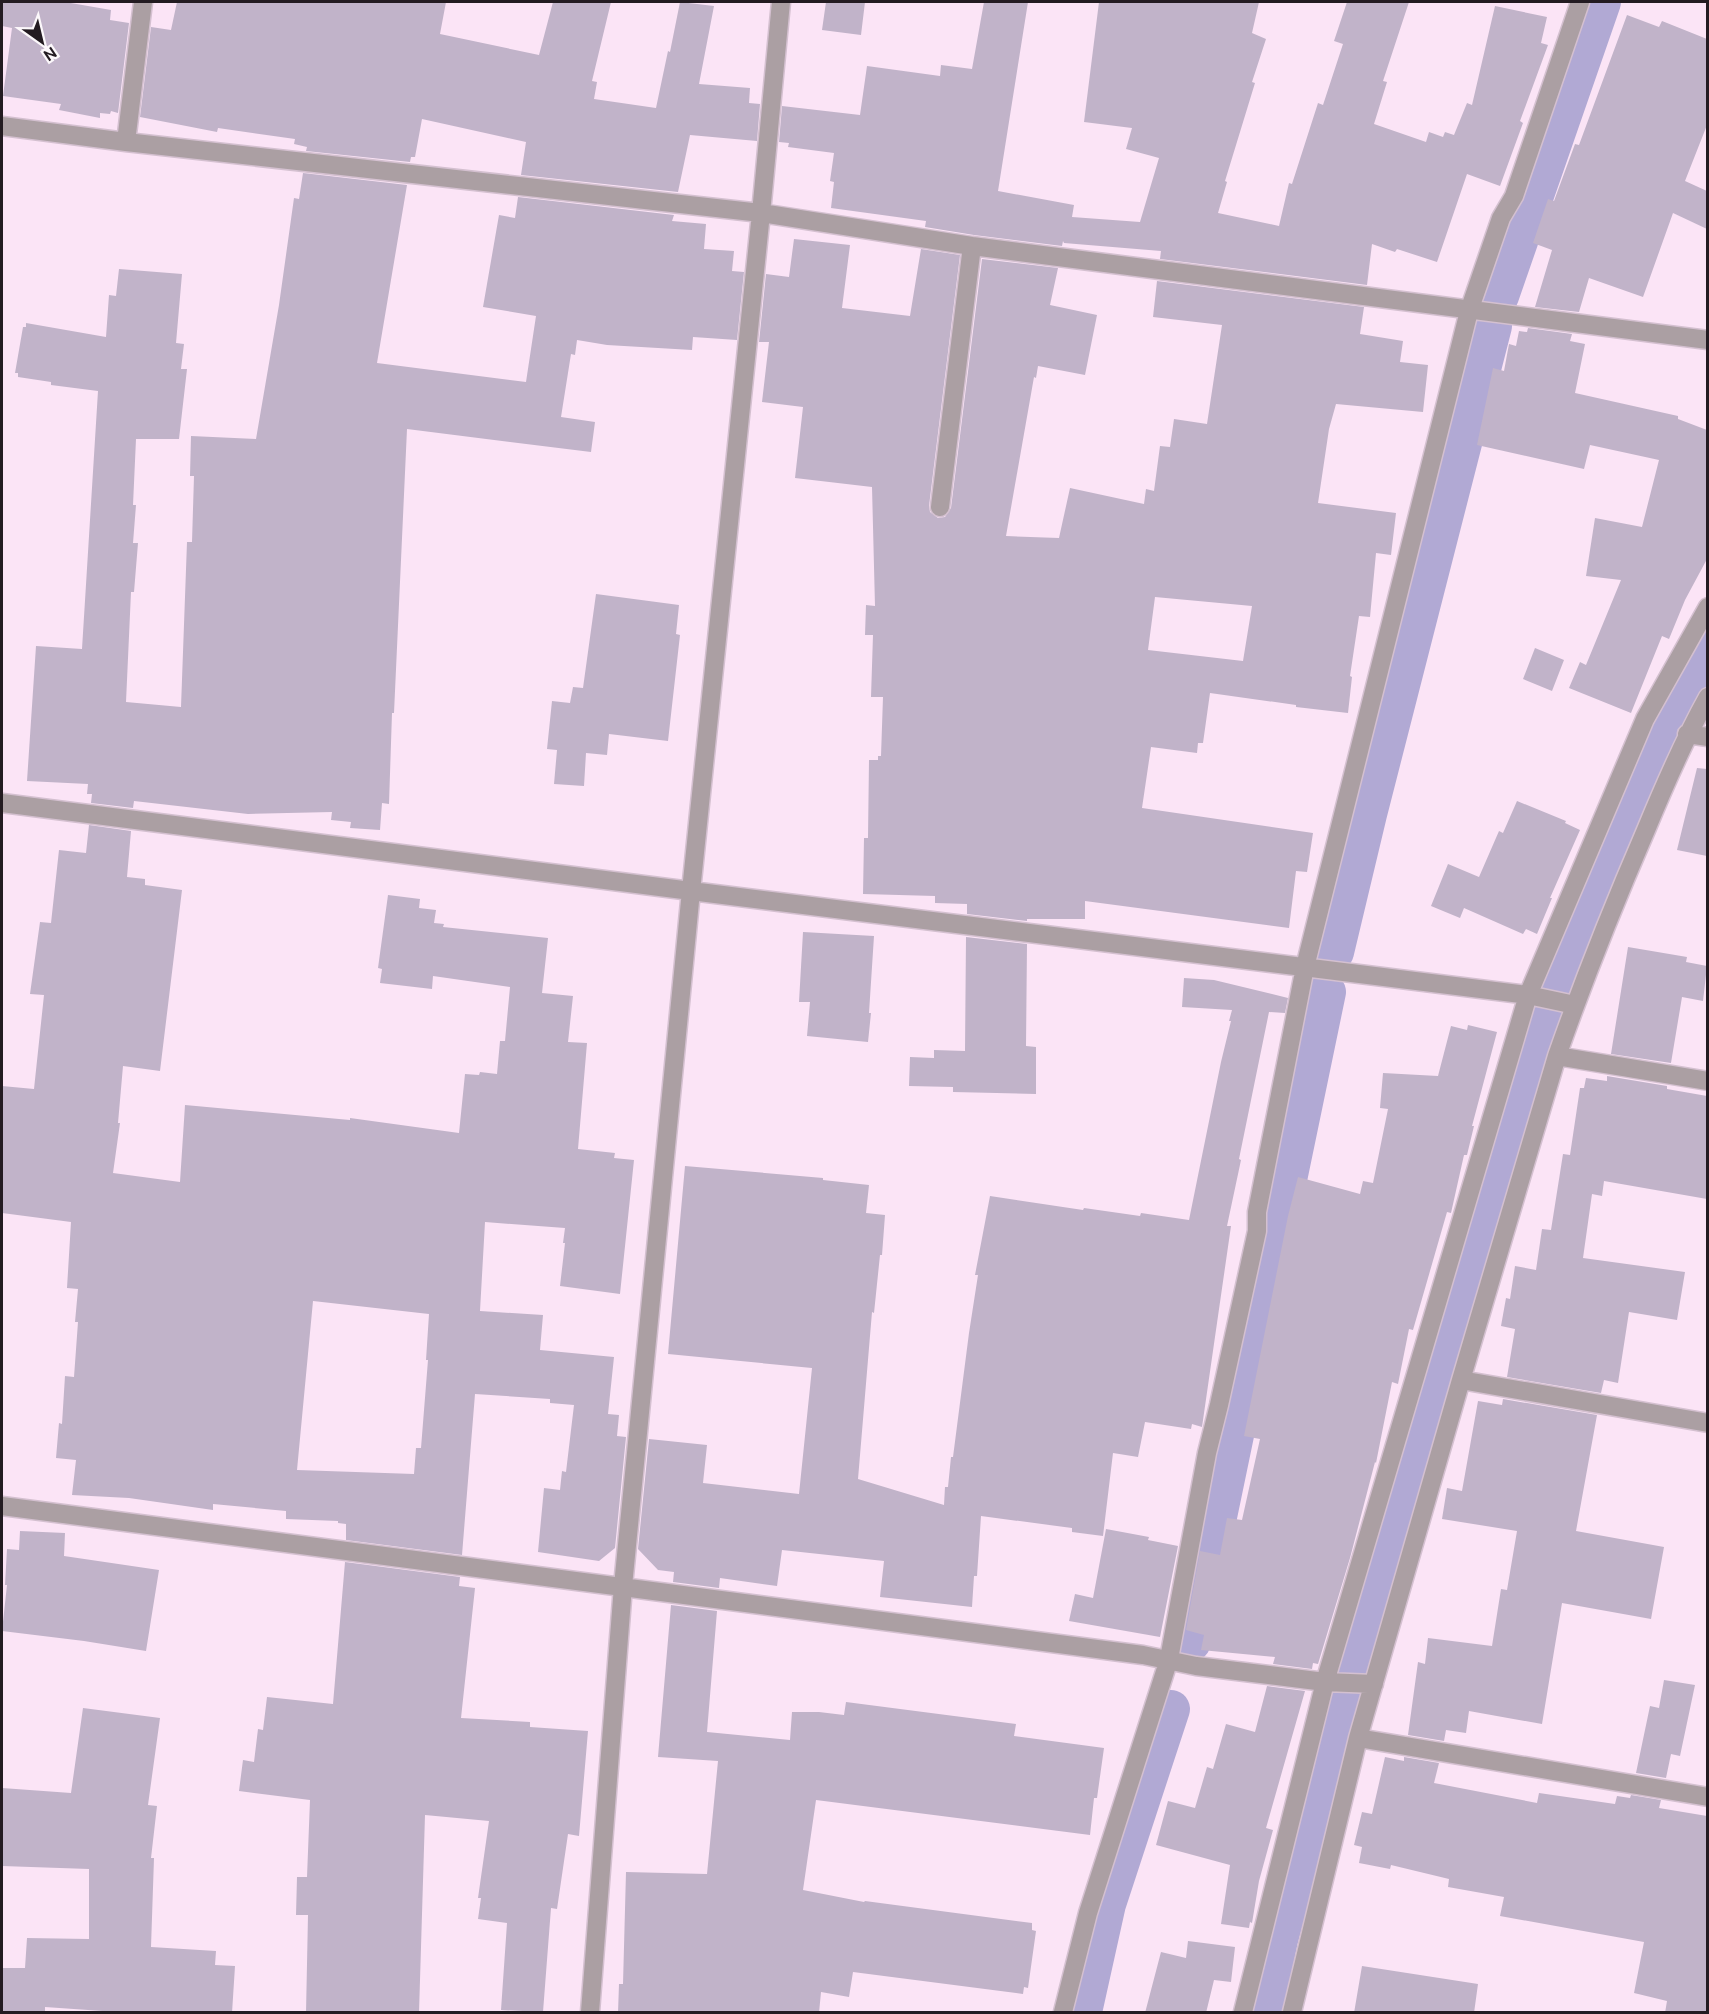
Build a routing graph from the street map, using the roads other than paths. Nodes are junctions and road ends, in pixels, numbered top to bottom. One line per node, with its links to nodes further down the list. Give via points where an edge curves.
1 (143, 2): 5 (street)
2 (781, 2): 6 (street)
3 (1580, 2): 8 (street, via 1515,196 1501,218)
4 (2, 126): 5 (street)
5 (126, 142): 6 (street)
6 (761, 213): 7 (street); 16 (street)
7 (972, 246): 8 (street); 10 (street)
8 (1469, 311): 9 (street); 17 (street)
9 (1707, 340)
10 (940, 507)
11 (1707, 607): 18 (street, via 1645,719)
12 (1707, 697): 13 (street)
13 (1687, 734): 14 (street); 19 (street)
14 (1707, 737)
15 (2, 804): 16 (street)
16 (691, 891): 17 (street); 25 (street)
17 (1305, 967): 18 (street); 26 (street, via 1257,1212 1257,1232 1207,1453)
18 (1534, 996): 19 (street); 27 (street)
19 (1570, 1004): 20 (street)
20 (1557, 1056): 21 (street); 22 (street)
21 (1707, 1081)
22 (1461, 1380): 23 (street); 28 (street)
23 (1707, 1423)
24 (2, 1506): 25 (street)
25 (623, 1586): 26 (street); 31 (street)
26 (1169, 1659): 27 (street, via 1196,1666); 32 (street, via 1088,1913)
27 (1331, 1682): 28 (street); 33 (street)
28 (1367, 1684): 29 (street)
29 (1358, 1738): 30 (street); 34 (street)
30 (1707, 1797)
31 (590, 2013)
32 (1063, 2013)
33 (1243, 2013)
34 (1292, 2013)

